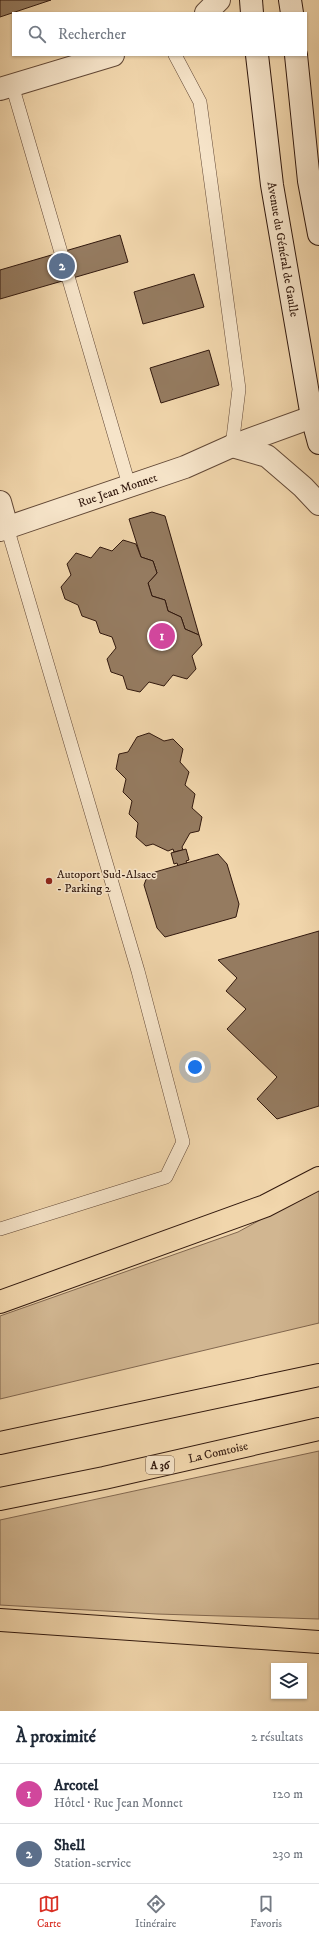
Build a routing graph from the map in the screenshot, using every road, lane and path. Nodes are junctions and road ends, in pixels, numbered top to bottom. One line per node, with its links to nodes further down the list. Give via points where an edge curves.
1 (219, 0): 4 (main road)
2 (251, 0): 5 (main road)
3 (290, 0): 6 (main road)
4 (207, 12)
5 (252, 12)
6 (292, 12)
7 (110, 56): 11 (main road)
8 (176, 56): 15 (lane, via 200,102 239,389)
9 (257, 56): 13 (main road, Avenue du Général de Gaulle, via 272,184)
10 (296, 56): 12 (main road, via 309,181)
11 (6, 87): 16 (lane)
12 (319, 234)
13 (316, 414): 14 (main road, Avenue du Général de Gaulle); 15 (main road, Rue Jean Monnet)
14 (319, 443)
15 (232, 446): 16 (main road, Rue Jean Monnet); 18 (main road, via 267,456)
16 (129, 486): 19 (main road, Rue Jean Monnet)
17 (0, 502): 19 (main road)
18 (319, 504)
19 (4, 528): 21 (lane, via 138,971 183,1142 166,1177)
20 (319, 1178): 22 (highway, via 265,1206)
21 (0, 1229)
22 (0, 1302)
23 (319, 1375): 25 (highway)
24 (319, 1429): 26 (highway, La Comtoise / A 36, via 104,1478)
25 (0, 1443)
26 (0, 1498)
27 (0, 1620): 28 (highway)
28 (319, 1642)

